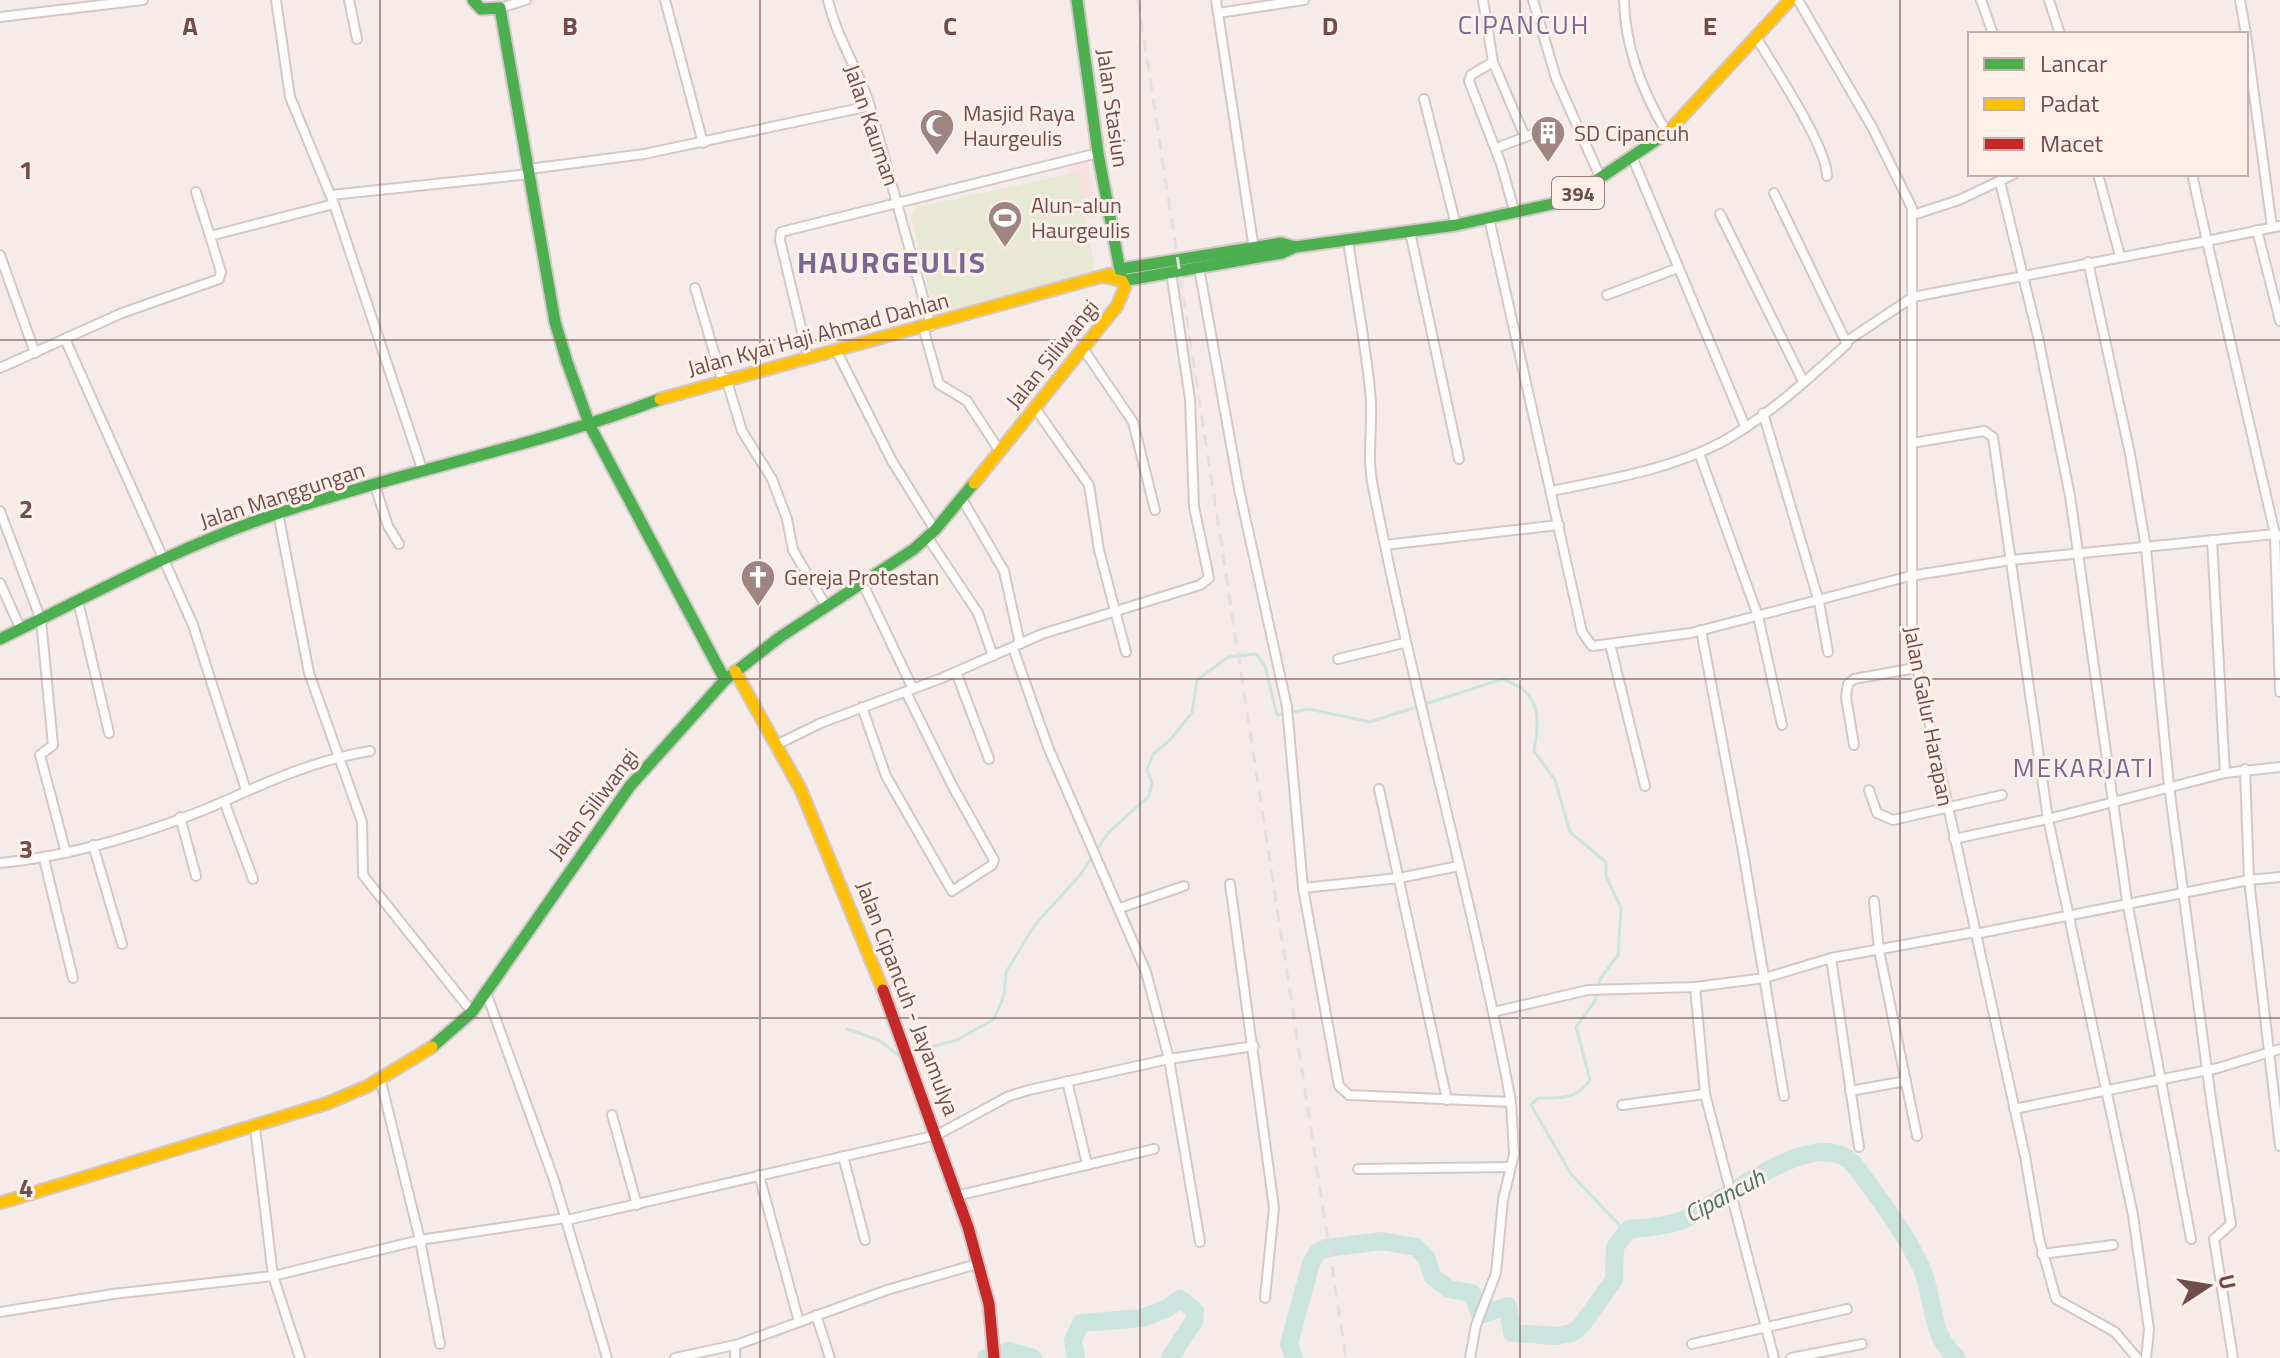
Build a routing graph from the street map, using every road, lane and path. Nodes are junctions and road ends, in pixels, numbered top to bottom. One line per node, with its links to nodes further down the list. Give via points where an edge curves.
1 (55, 0): 23 (street)
2 (143, 0): 20 (street)
3 (276, 0): 51 (street, via 286,83)
4 (349, 0): 30 (street)
5 (473, 0): 22 (street, via 481,9)
6 (526, 0): 22 (street)
7 (665, 0): 38 (street)
8 (828, 0): 34 (street, Jalan Kauman, via 838,37 859,72)
9 (1077, 0): 40 (street, Jalan Stasiun)
10 (1216, 0): 24 (street)
11 (1304, 0): 21 (street)
12 (1483, 0): 32 (street)
13 (1533, 0): 47 (street, via 1556,78)
14 (1624, 0): 36 (street, via 1630,48)
15 (1790, 0): 29 (street, 394)
16 (1798, 0): 55 (street, Jalan Galur Harapan, via 1872,127)
17 (1981, 0): 26 (street)
18 (2049, 0): 27 (street)
19 (2240, 0): 28 (street)
20 (132, 1): 23 (street)
21 (1277, 2): 24 (street)
22 (500, 8): 42 (street)
23 (55, 11): 25 (street)
24 (1218, 13): 64 (street)
25 (0, 17)
26 (1992, 32)
27 (2059, 32)
28 (2245, 32)
29 (1756, 37): 36 (street, 394); 43 (street, via 1810,132)
30 (357, 39)
31 (2248, 52): 58 (street)
32 (1493, 62): 37 (street); 39 (street, via 1469,81)
33 (1424, 99): 57 (street)
34 (870, 106): 38 (street); 52 (street, Jalan Kauman)
35 (1545, 129): 37 (street)
36 (1667, 133): 41 (street, 394)
37 (1525, 137): 39 (street)
38 (703, 143): 42 (street)
39 (1496, 148): 53 (street)
40 (1098, 153): 52 (street); 72 (street, Jalan Stasiun)
41 (1633, 159): 47 (street, 394); 69 (street)
42 (529, 172): 51 (street); 89 (street, via 555,322)
43 (1827, 176)
44 (2010, 176): 48 (street)
45 (2099, 176): 66 (street)
46 (2192, 176): 63 (street)
47 (1601, 179): 53 (street, 394, via 1566,198)
48 (2000, 182): 55 (street); 71 (street)
49 (196, 192): 61 (street)
50 (1774, 193): 79 (street)
51 (332, 200): 61 (street); 95 (street)
52 (899, 205): 77 (street, Jalan Kauman); 83 (street, via 781,232)
53 (1515, 213): 56 (street, 394)
54 (1720, 214): 86 (street)
55 (1913, 215): 75 (street, Jalan Galur Harapan)
56 (1489, 218): 57 (street, 394); 97 (street)
57 (1456, 225): 60 (street, 394)
58 (2276, 227): 59 (street)
59 (2257, 230): 63 (street); 76 (street)
60 (1410, 232): 62 (street, 394); 94 (street)
61 (210, 236): 78 (street, via 219,279)
62 (1348, 240): 64 (street, 394); 107 (street, via 1371,392 1370,466)
63 (2207, 241): 66 (street); 104 (street)
64 (1255, 253): 68 (street, 394); 72 (street, 394)
65 (0, 255): 82 (street)
66 (2120, 256): 67 (street)
67 (2088, 262): 71 (street); 108 (street)
68 (1199, 268): 70 (street, 394); 172 (street, via 1239,489 1287,707)
69 (1678, 268): 74 (street); 90 (street)
70 (1171, 272): 72 (street, 394); 118 (street, via 1190,399 1194,507 1209,578)
71 (2023, 274): 75 (street); 109 (street, via 2070,496)
72 (1121, 275): 77 (street, Jalan Kyai Haji Ahmad Dahlan); 80 (street, Jalan Siliwangi, via 1125,287 1117,306)
73 (695, 288): 85 (street)
74 (1607, 295)
75 (1913, 297): 79 (street); 91 (street, Jalan Galur Harapan)
76 (2280, 321)
77 (927, 326): 81 (street, Jalan Kyai Haji Ahmad Dahlan); 92 (street, Jalan Kauman, via 939,384 967,401)
78 (65, 339): 82 (street); 110 (street)
79 (1847, 341): 86 (street)
80 (1082, 347): 87 (street, Jalan Siliwangi); 99 (street, via 1133,422)
81 (836, 350): 83 (street, Jalan Kyai Haji Ahmad Dahlan); 103 (street)
82 (35, 353): 84 (street)
83 (808, 357): 85 (street, Jalan Kyai Haji Ahmad Dahlan)
84 (0, 368)
85 (724, 379): 89 (street, Jalan Kyai Haji Ahmad Dahlan); 117 (street, via 742,431 772,479 793,550)
86 (1803, 381): 88 (street)
87 (1035, 408): 92 (street, Jalan Siliwangi); 118 (street, via 1089,485)
88 (1763, 413): 90 (street); 116 (street)
89 (590, 426): 95 (street, Jalan Manggungan); 134 (street)
90 (1745, 426): 93 (street)
91 (1912, 443): 111 (street, via 1991,433); 112 (street, Jalan Galur Harapan)
92 (999, 450): 98 (street, Jalan Siliwangi)
93 (1699, 453): 97 (street); 119 (street)
94 (1459, 459)
95 (423, 472): 96 (street, Jalan Manggungan)
96 (375, 486): 101 (street, Jalan Manggungan); 106 (street)
97 (1552, 491): 102 (street)
98 (962, 499): 103 (street, Jalan Siliwangi); 126 (street, via 1004,571)
99 (1155, 510)
100 (0, 511): 120 (street)
101 (278, 513): 110 (street, Jalan Manggungan); 143 (street, via 309,673)
102 (1559, 525): 107 (street); 125 (street, via 1582,632 1592,646)
103 (931, 534): 113 (street, Jalan Siliwangi); 129 (street, via 978,613)
104 (2276, 535): 105 (street); 136 (street)
105 (2212, 540): 108 (street); 147 (street)
106 (399, 544)
107 (1385, 545): 124 (street)
108 (2146, 548): 109 (street); 149 (street)
109 (2076, 554): 111 (street); 155 (street)
110 (165, 558): 115 (street, Jalan Manggungan); 151 (street, via 193,625)
111 (2011, 560): 112 (street); 158 (street)
112 (1910, 576): 116 (street); 131 (street, Jalan Galur Harapan)
113 (862, 582): 117 (street, Jalan Siliwangi); 135 (street)
114 (0, 583): 121 (street)
115 (78, 601): 120 (street, Jalan Manggungan); 139 (street)
116 (1819, 602): 119 (street); 128 (street)
117 (826, 606): 132 (street, Jalan Siliwangi)
118 (1113, 610): 126 (street); 127 (street)
119 (1758, 616): 122 (street); 138 (street)
120 (41, 620): 121 (street, Jalan Manggungan); 161 (street, via 53,746 40,755)
121 (21, 630): 123 (street, Jalan Manggungan)
122 (1701, 630): 125 (street); 183 (street)
123 (0, 639)
124 (1404, 643): 130 (street); 164 (street)
125 (1610, 644): 148 (street)
126 (1016, 646): 129 (street); 176 (street, via 1048,747)
127 (1126, 652)
128 (1828, 652)
129 (993, 656): 133 (street)
130 (1338, 659)
131 (1915, 668): 141 (street, via 1848,684); 156 (street, Jalan Galur Harapan)
132 (735, 671): 134 (street, Jalan Siliwangi); 140 (street, Jalan Cipancuh - Jayamulya)
133 (956, 672): 135 (street); 144 (street)
134 (725, 680): 185 (street, Jalan Siliwangi, via 630,786)
135 (910, 691): 137 (street); 137 (street, via 953,787 994,860 952,891 886,776)
136 (2280, 692)
137 (862, 707): 140 (street)
138 (1782, 725)
139 (109, 733)
140 (780, 743): 207 (street, Jalan Cipancuh - Jayamulya, via 836,866)
141 (1854, 745)
142 (370, 751): 143 (street)
143 (338, 756): 151 (street); 186 (street, via 362,822 363,875)
144 (989, 759)
145 (2280, 767): 146 (street)
146 (2245, 769): 147 (street); 169 (street)
147 (2225, 773): 149 (street)
148 (1645, 786)
149 (2169, 786): 155 (street); 173 (street)
150 (1379, 789): 167 (street)
151 (246, 790): 154 (street)
152 (1869, 790): 156 (street, via 1877,813 1887,820)
153 (2002, 795): 156 (street)
154 (224, 801): 157 (street); 168 (street)
155 (2113, 801): 158 (street); 175 (street)
156 (1947, 809): 159 (street, Jalan Galur Harapan)
157 (180, 817): 160 (street); 165 (street)
158 (2048, 819): 159 (street); 177 (street)
159 (1954, 839): 178 (street, Jalan Galur Harapan)
160 (93, 845): 161 (street); 179 (street)
161 (66, 853): 162 (street)
162 (44, 859): 163 (street); 182 (street)
163 (0, 863)
164 (1459, 866): 167 (street); 187 (street)
165 (196, 876)
166 (2280, 877): 169 (street)
167 (1399, 878): 172 (street); 201 (street)
168 (253, 879)
169 (2249, 880): 173 (street); 190 (street)
170 (1230, 884): 188 (street)
171 (1184, 886): 176 (street)
172 (1303, 888): 201 (street, via 1342,1090 1349,1095)
173 (2184, 892): 175 (street); 192 (street)
174 (1874, 901): 180 (street)
175 (2127, 904): 177 (street); 193 (street)
176 (1120, 908): 191 (street, via 1146,972)
177 (2066, 917): 178 (street); 198 (street)
178 (1975, 933): 180 (street); 204 (street, Jalan Galur Harapan)
179 (122, 944)
180 (1879, 950): 181 (street); 195 (street)
181 (1831, 958): 183 (street); 197 (street)
182 (73, 978)
183 (1765, 978): 184 (street); 200 (street)
184 (1695, 987): 187 (street, via 1588,990); 199 (street)
185 (486, 992): 186 (street, Jalan Siliwangi); 220 (street)
186 (472, 1012): 196 (street, Jalan Siliwangi, via 421,1057)
187 (1493, 1012): 202 (street)
188 (1254, 1046): 191 (street); 229 (street, via 1275,1215)
189 (2280, 1049): 190 (street)
190 (2267, 1053): 192 (street); 209 (street)
191 (1169, 1059): 194 (street); 224 (street)
192 (2206, 1070): 193 (street); 250 (street, via 2231,1224 2214,1239)
193 (2159, 1079): 198 (street); 221 (street)
194 (1067, 1081): 207 (street, via 1009,1096); 213 (street)
195 (1906, 1081): 197 (street); 208 (street)
196 (381, 1082): 206 (street, Jalan Siliwangi); 222 (street)
197 (1850, 1091): 210 (street)
198 (2108, 1091): 204 (street); 249 (street, via 2137,1242 2149,1330)
199 (1705, 1094): 203 (street); 234 (street)
200 (1784, 1096)
201 (1447, 1100): 202 (street)
202 (1511, 1102): 214 (street, via 1515,1137)
203 (1622, 1105)
204 (2014, 1109): 226 (street, Jalan Galur Harapan)
205 (612, 1115): 219 (street)
206 (255, 1127): 218 (street, Jalan Siliwangi); 228 (street)
207 (937, 1135): 212 (street); 217 (street, Jalan Cipancuh - Jayamulya)
208 (1917, 1136)
209 (2280, 1146)
210 (1859, 1147)
211 (1154, 1149): 213 (street)
212 (843, 1156): 216 (street); 223 (street)
213 (1087, 1164): 217 (street)
214 (1510, 1167): 215 (street); 245 (street, via 1493,1287 1476,1325)
215 (1358, 1169)
216 (759, 1175): 219 (street); 233 (street)
217 (956, 1197): 227 (street, Jalan Cipancuh - Jayamulya)
218 (0, 1203)
219 (637, 1205): 220 (street)
220 (566, 1219): 222 (street); 240 (street)
221 (2191, 1239)
222 (420, 1240): 228 (street); 235 (street)
223 (865, 1240)
224 (1200, 1242)
225 (2113, 1245): 226 (street)
226 (2042, 1254): 248 (street, Jalan Galur Harapan, via 2056,1299 2115,1332)
227 (977, 1264): 232 (street); 244 (street, Jalan Cipancuh - Jayamulya, via 990,1311)
228 (273, 1276): 231 (street); 239 (street)
229 (1265, 1298)
230 (1847, 1309): 234 (street)
231 (0, 1312)
232 (816, 1315): 233 (street); 243 (street)
233 (799, 1322): 238 (street)
234 (1767, 1328): 236 (street); 246 (street)
235 (440, 1344)
236 (1692, 1344)
237 (1862, 1344): 247 (street)
238 (735, 1345): 241 (street); 242 (street)
239 (300, 1358)
240 (607, 1358)
241 (675, 1358)
242 (735, 1358)
243 (830, 1358)
244 (994, 1358)
245 (1470, 1358)
246 (1774, 1358)
247 (1791, 1358)
248 (2137, 1358)
249 (2146, 1358)
250 (2233, 1358)

